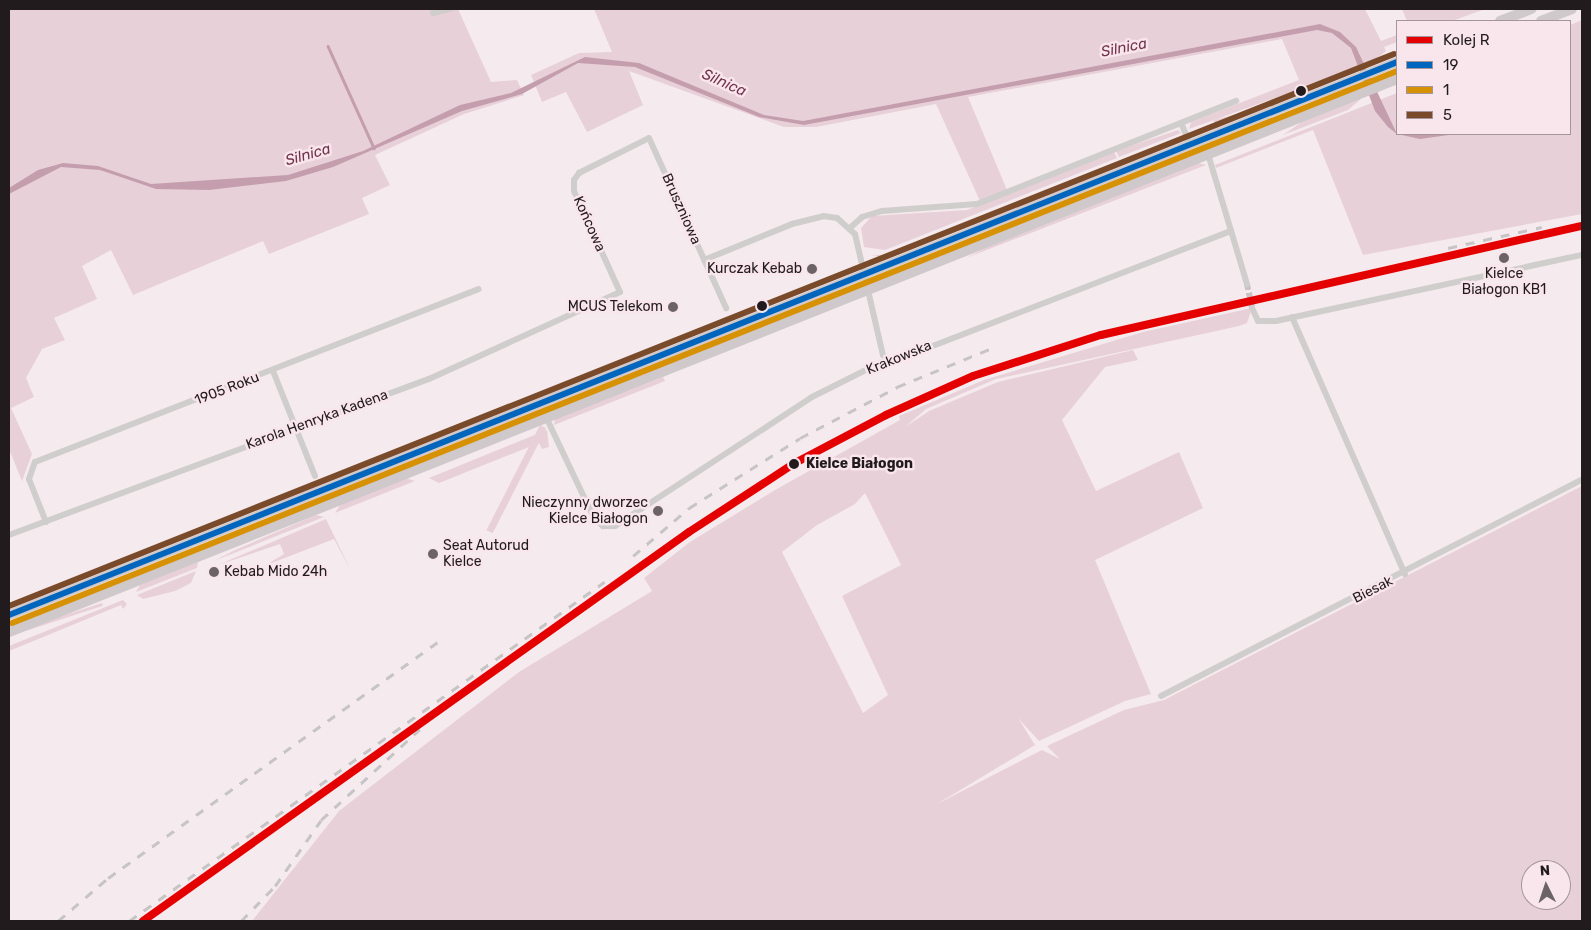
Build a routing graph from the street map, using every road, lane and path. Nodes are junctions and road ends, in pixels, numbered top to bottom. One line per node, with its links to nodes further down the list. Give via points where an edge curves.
1 (451, 9): 4 (street)
2 (1532, 9): 5 (main road)
3 (1572, 9): 6 (main road)
4 (433, 13)
5 (1503, 20)
6 (1543, 20)
7 (1396, 62): 12 (main road)
8 (1396, 79): 13 (main road)
9 (1236, 101): 10 (street)
10 (1181, 123): 12 (street); 14 (street, via 977,204 882,211 862,217)
11 (649, 138): 17 (street, Bruszniowa); 22 (street, Końcowa, via 579,173 574,180 574,191)
12 (1191, 144): 18 (main road)
13 (1208, 154): 15 (street); 20 (main road)
14 (851, 228): 17 (street, via 823,216); 18 (street)
15 (1232, 231): 19 (street); 26 (street, Krakowska, via 899,359)
16 (1582, 255): 25 (street)
17 (704, 260): 23 (street, Bruszniowa)
18 (866, 274): 20 (street); 35 (main road)
19 (1247, 284)
20 (869, 288): 26 (street, via 883,355); 28 (main road)
21 (478, 289): 27 (street, 1905 Roku)
22 (620, 292): 29 (street, Karola Henryka Kadena, via 429,379)
23 (726, 308)
24 (1252, 308): 25 (street, via 1261,322)
25 (1292, 318): 34 (street)
26 (888, 359): 28 (street, Krakowska, via 812,397 615,526 603,526 594,518)
27 (273, 371): 29 (street); 32 (street, 1905 Roku, via 35,462 29,479)
28 (546, 417): 36 (main road)
29 (296, 428): 30 (street); 32 (street, Karola Henryka Kadena)
30 (315, 476)
31 (1582, 480): 34 (street, Biesak)
32 (46, 522): 33 (street, Karola Henryka Kadena)
33 (9, 535)
34 (1405, 574): 37 (street, Biesak)
35 (9, 615)
36 (9, 632)
37 (1161, 696)

